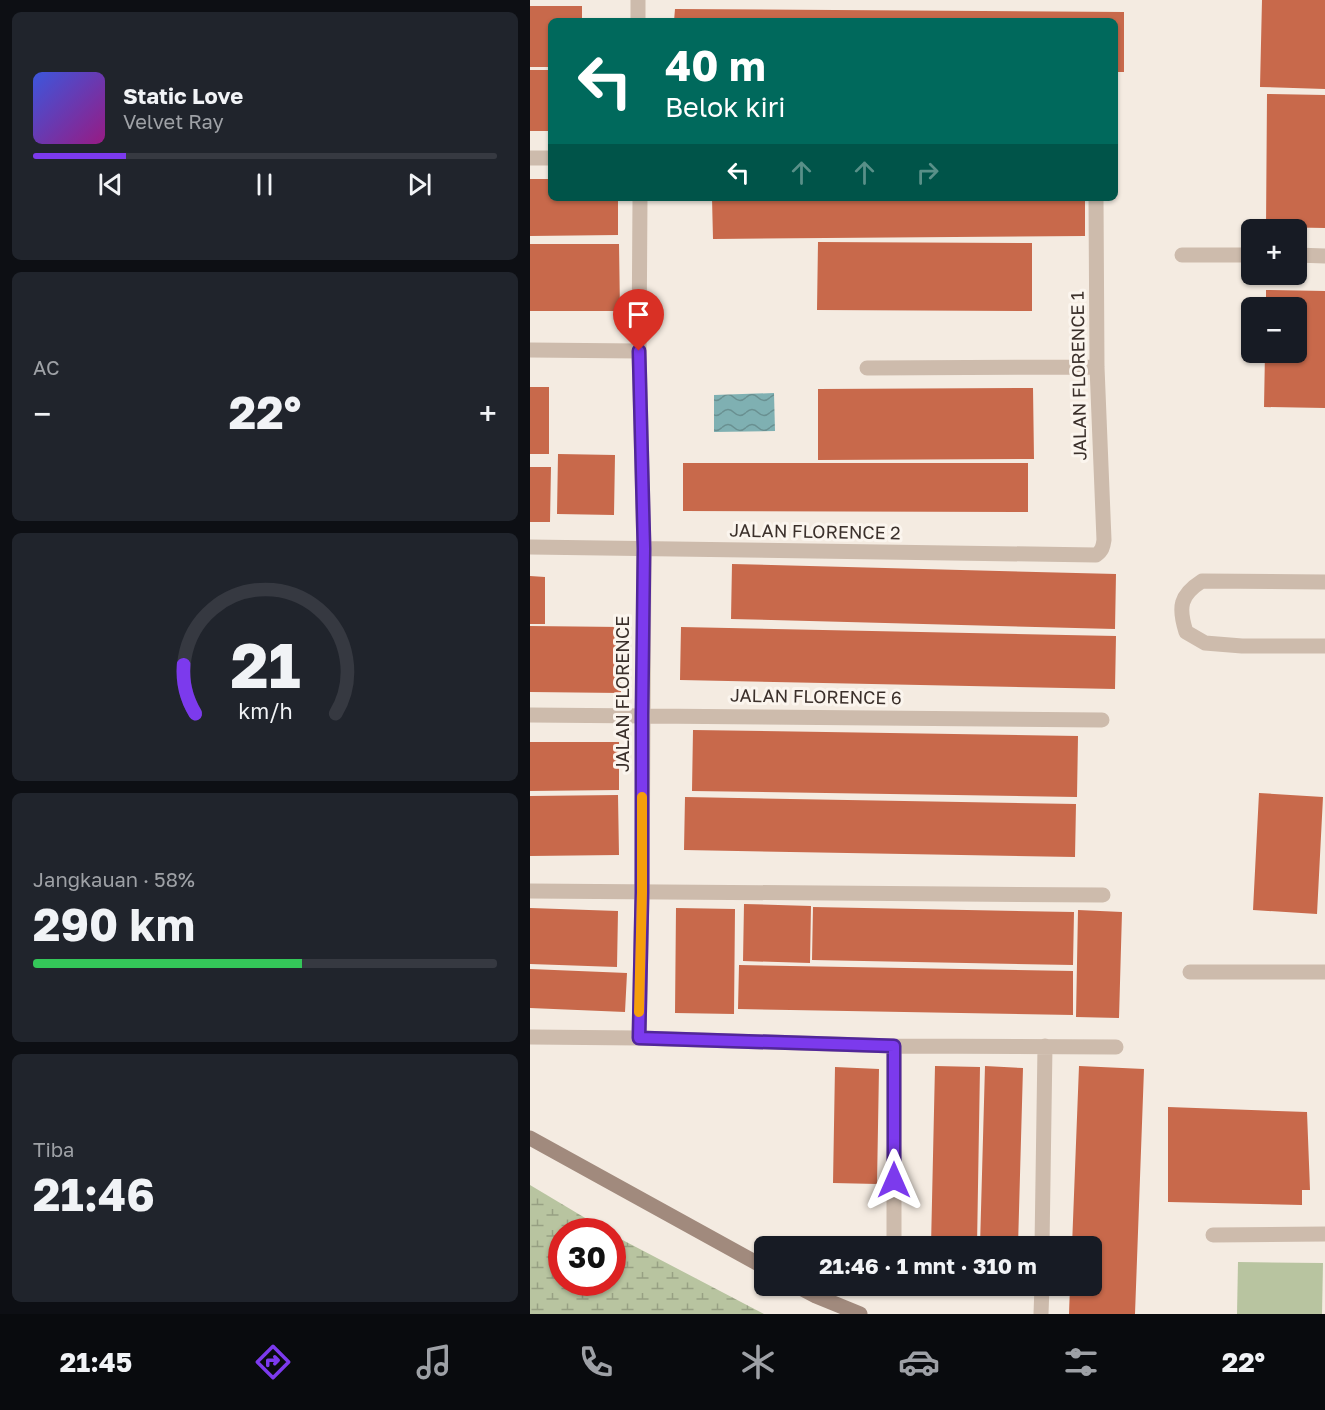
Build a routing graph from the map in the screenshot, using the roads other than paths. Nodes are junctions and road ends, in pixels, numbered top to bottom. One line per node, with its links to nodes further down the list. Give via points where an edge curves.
1 (638, 0): 2 (street)
2 (638, 18)
3 (530, 158): 4 (street)
4 (548, 158)
5 (640, 201): 12 (street, JALAN FLORENCE)
6 (1096, 201): 13 (street, JALAN FLORENCE 1)
7 (1182, 255): 8 (street)
8 (1241, 255)
9 (1307, 255): 10 (street)
10 (1325, 256)
11 (530, 350): 12 (street)
12 (639, 351): 16 (street, JALAN FLORENCE)
13 (1097, 367): 14 (street); 17 (street, JALAN FLORENCE 1, via 1104,540)
14 (867, 368)
15 (530, 547): 16 (street, JALAN FLORENCE 2)
16 (644, 549): 17 (street, JALAN FLORENCE 2, via 1091,555); 21 (street, JALAN FLORENCE)
17 (1100, 552)
18 (1325, 582): 19 (street, via 1202,581 1183,600 1181,617 1186,632 1205,643)
19 (1325, 646)
20 (530, 714): 21 (street, JALAN FLORENCE 6)
21 (642, 715): 22 (street, JALAN FLORENCE 6); 24 (street, JALAN FLORENCE)
22 (1102, 720)
23 (530, 891): 24 (street)
24 (642, 892): 25 (street); 29 (street, JALAN FLORENCE)
25 (1103, 895)
26 (1190, 972): 27 (street)
27 (1325, 972)
28 (530, 1037): 29 (street)
29 (639, 1038): 30 (street)
30 (894, 1046): 31 (street); 36 (street)
31 (1045, 1046): 32 (street); 37 (street)
32 (1116, 1047)
33 (530, 1138): 38 (street)
34 (1325, 1234): 35 (street)
35 (1213, 1235)
36 (894, 1236)
37 (1042, 1236)
38 (754, 1261)
39 (816, 1296): 41 (street)
40 (1042, 1296): 42 (street)
41 (860, 1314)
42 (1041, 1314)

